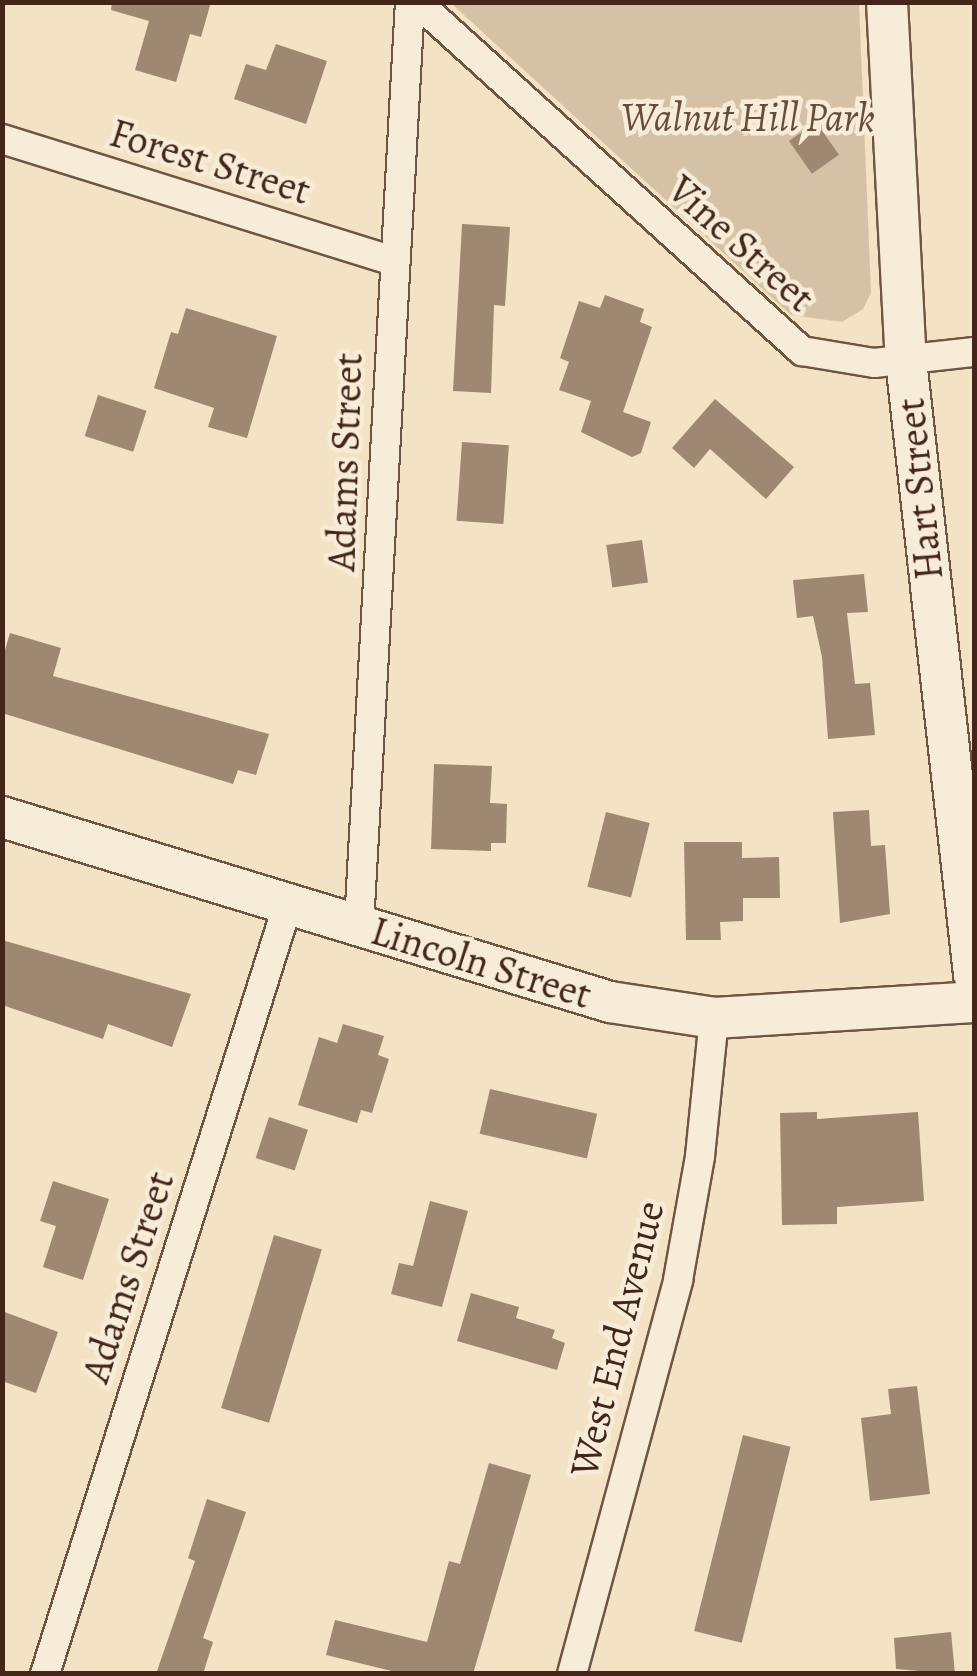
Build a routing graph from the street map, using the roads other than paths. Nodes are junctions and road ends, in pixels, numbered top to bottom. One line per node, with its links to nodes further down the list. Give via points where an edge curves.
1 (413, 2): 4 (street, Adams Street); 6 (street, Vine Street, via 802,351 835,361)
2 (887, 2): 6 (street, Hart Street)
3 (2, 139): 4 (street, Forest Street)
4 (393, 262): 9 (street, Adams Street)
5 (974, 352): 6 (street, Vine Street)
6 (906, 360): 10 (street, Hart Street)
7 (2, 817): 8 (street, Lincoln Street)
8 (288, 904): 9 (street, Lincoln Street); 13 (street, Adams Street)
9 (360, 925): 12 (street, Lincoln Street, via 610,1002)
10 (974, 974)
11 (974, 1002): 12 (street, Lincoln Street)
12 (714, 1018): 14 (street, West End Avenue, via 678,1280)
13 (45, 1674)
14 (572, 1674)

